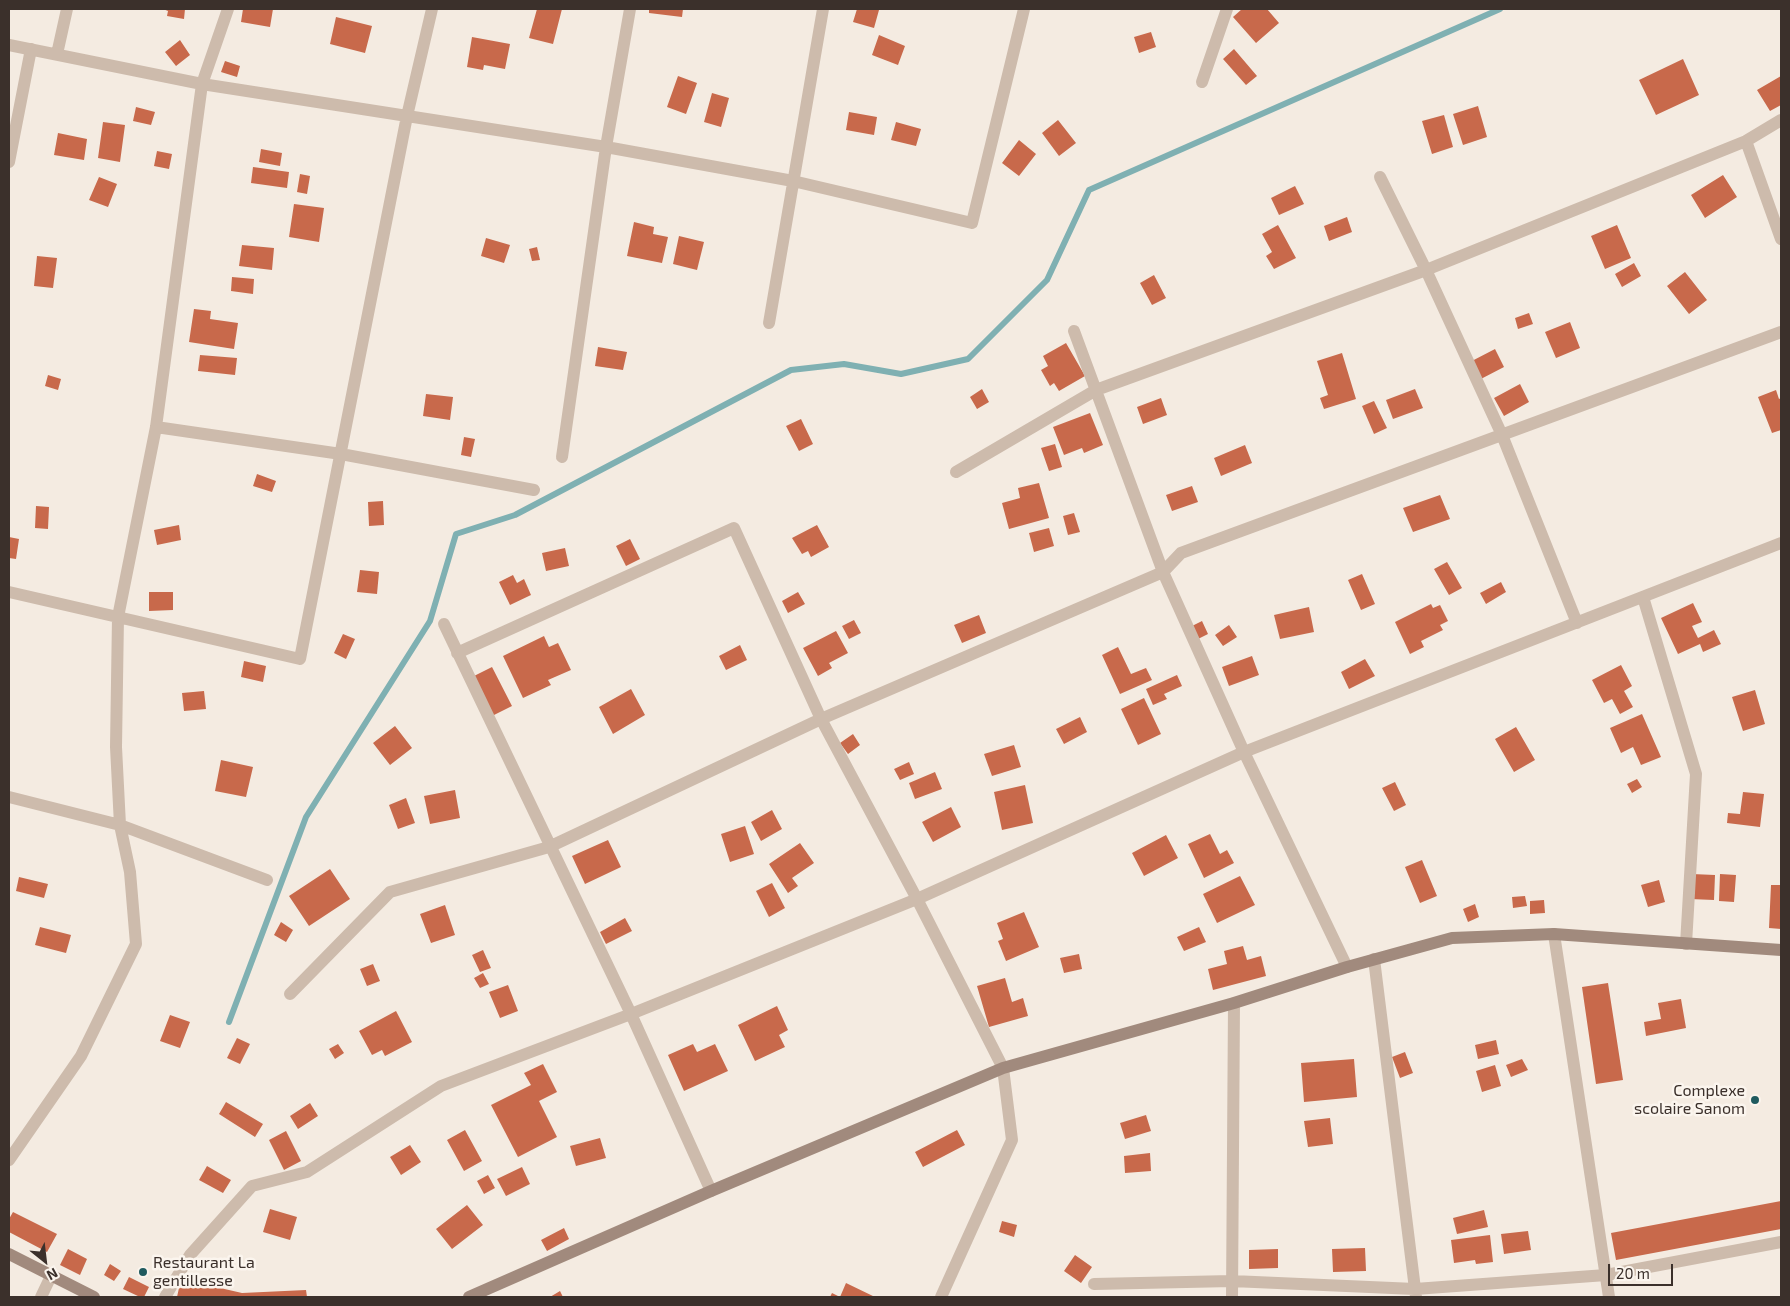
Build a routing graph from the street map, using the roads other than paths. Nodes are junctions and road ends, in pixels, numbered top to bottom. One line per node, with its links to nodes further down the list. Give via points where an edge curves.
1 (67, 9): 10 (street)
2 (228, 9): 12 (street)
3 (432, 9): 13 (street)
4 (630, 9): 16 (street)
5 (823, 9): 19 (street)
6 (1024, 9): 19 (street, via 972,223)
7 (1228, 9): 11 (street)
8 (9, 44): 9 (street)
9 (31, 49): 10 (street); 17 (street)
10 (57, 54): 12 (street)
11 (1202, 82)
12 (202, 84): 13 (street); 26 (street)
13 (407, 116): 16 (street); 28 (street)
14 (1781, 120): 15 (street)
15 (1746, 142): 20 (street); 21 (street)
16 (606, 147): 19 (street); 29 (street)
17 (9, 162)
18 (1380, 177): 21 (street)
19 (793, 181): 22 (street)
20 (1781, 239)
21 (1426, 270): 25 (street); 27 (street)
22 (768, 323)
23 (1074, 331): 25 (street)
24 (1781, 332): 27 (street)
25 (1096, 390): 30 (street); 33 (street)
26 (156, 427): 28 (street); 36 (street)
27 (1502, 435): 33 (street, via 1181,553); 37 (street)
28 (341, 454): 31 (street); 36 (street, via 300,659)
29 (562, 457)
30 (956, 472)
31 (534, 490)
32 (1781, 543): 35 (street)
33 (1163, 572): 40 (street); 41 (street)
34 (9, 592): 36 (street)
35 (1643, 597): 37 (street); 48 (street, via 1696,774)
36 (118, 617): 43 (street, via 116,747)
37 (1577, 623): 41 (street)
38 (444, 624): 39 (street)
39 (457, 653): 40 (street, via 734,528); 44 (street)
40 (821, 719): 44 (street); 46 (street)
41 (1244, 752): 46 (street); 51 (street)
42 (9, 797): 43 (street)
43 (120, 825): 45 (street); 56 (street, via 130,872 136,944 81,1056)
44 (549, 847): 52 (street, via 390,892); 54 (street)
45 (267, 880)
46 (917, 899): 54 (street); 55 (street)
47 (1554, 934): 48 (street); 50 (street, via 1452,938); 60 (street)
48 (1686, 944): 49 (street)
49 (1781, 950)
50 (1374, 959): 51 (street); 64 (street)
51 (1347, 967): 53 (street)
52 (290, 994)
53 (1234, 1003): 55 (street); 62 (street)
54 (631, 1014): 57 (street); 67 (street, via 441,1086 307,1172 252,1186 190,1255)
55 (1003, 1068): 57 (street); 69 (street, via 1012,1140)
56 (9, 1160)
57 (711, 1191): 68 (street)
58 (1781, 1242): 60 (street)
59 (9, 1254): 61 (street)
60 (1606, 1275): 64 (street); 71 (street)
61 (51, 1276): 65 (street); 66 (street)
62 (1232, 1280): 63 (street); 64 (street); 70 (street)
63 (1094, 1284)
64 (1416, 1293)
65 (41, 1297)
66 (94, 1297)
67 (165, 1297)
68 (469, 1297)
69 (941, 1297)
70 (1232, 1297)
71 (1609, 1297)

